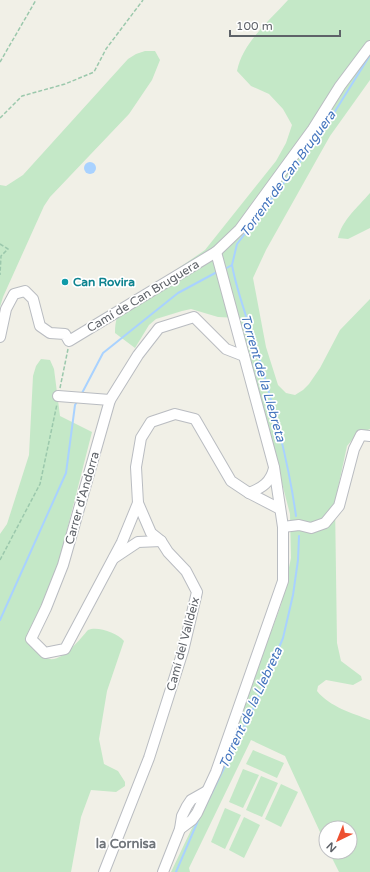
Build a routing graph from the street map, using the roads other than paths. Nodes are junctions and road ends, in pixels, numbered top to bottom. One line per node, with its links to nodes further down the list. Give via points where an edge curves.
1 (370, 46): 2 (street, Camí de Can Bruguera, via 240,229)
2 (216, 252): 3 (street, Camí de Can Bruguera, via 67,338 50,333 40,326 33,298 25,291 14,294 6,309); 4 (street)
3 (0, 337)
4 (244, 356): 6 (street, Carrer d'Andorra, via 226,349 194,317 159,328 138,355); 8 (street)
5 (58, 396): 6 (street)
6 (110, 400): 14 (street, Carrer d'Andorra, via 63,564 31,639 45,653 65,649)
7 (370, 436): 12 (street, via 361,435 354,449 339,506 325,523 311,528 300,525)
8 (274, 467): 9 (street, via 272,476 261,489); 11 (street)
9 (249, 493): 10 (street, Camí del Valldeix, via 231,481 194,419 175,414 152,422 141,438 136,467); 11 (street, Camí del Valldeix)
10 (138, 503): 13 (street, Camí del Valldeix, via 151,533); 14 (street, Carrer d'Andorra)
11 (280, 508): 12 (street)
12 (283, 527): 16 (street, via 283,581 216,772 206,791 191,800 182,816 180,829)
13 (162, 541): 14 (street, Carrer d'Andorra, via 138,542); 15 (street, Camí del Valldeix, via 168,552 186,571 197,592 183,651 149,758)
14 (111, 561)
15 (104, 872)
16 (163, 872)

